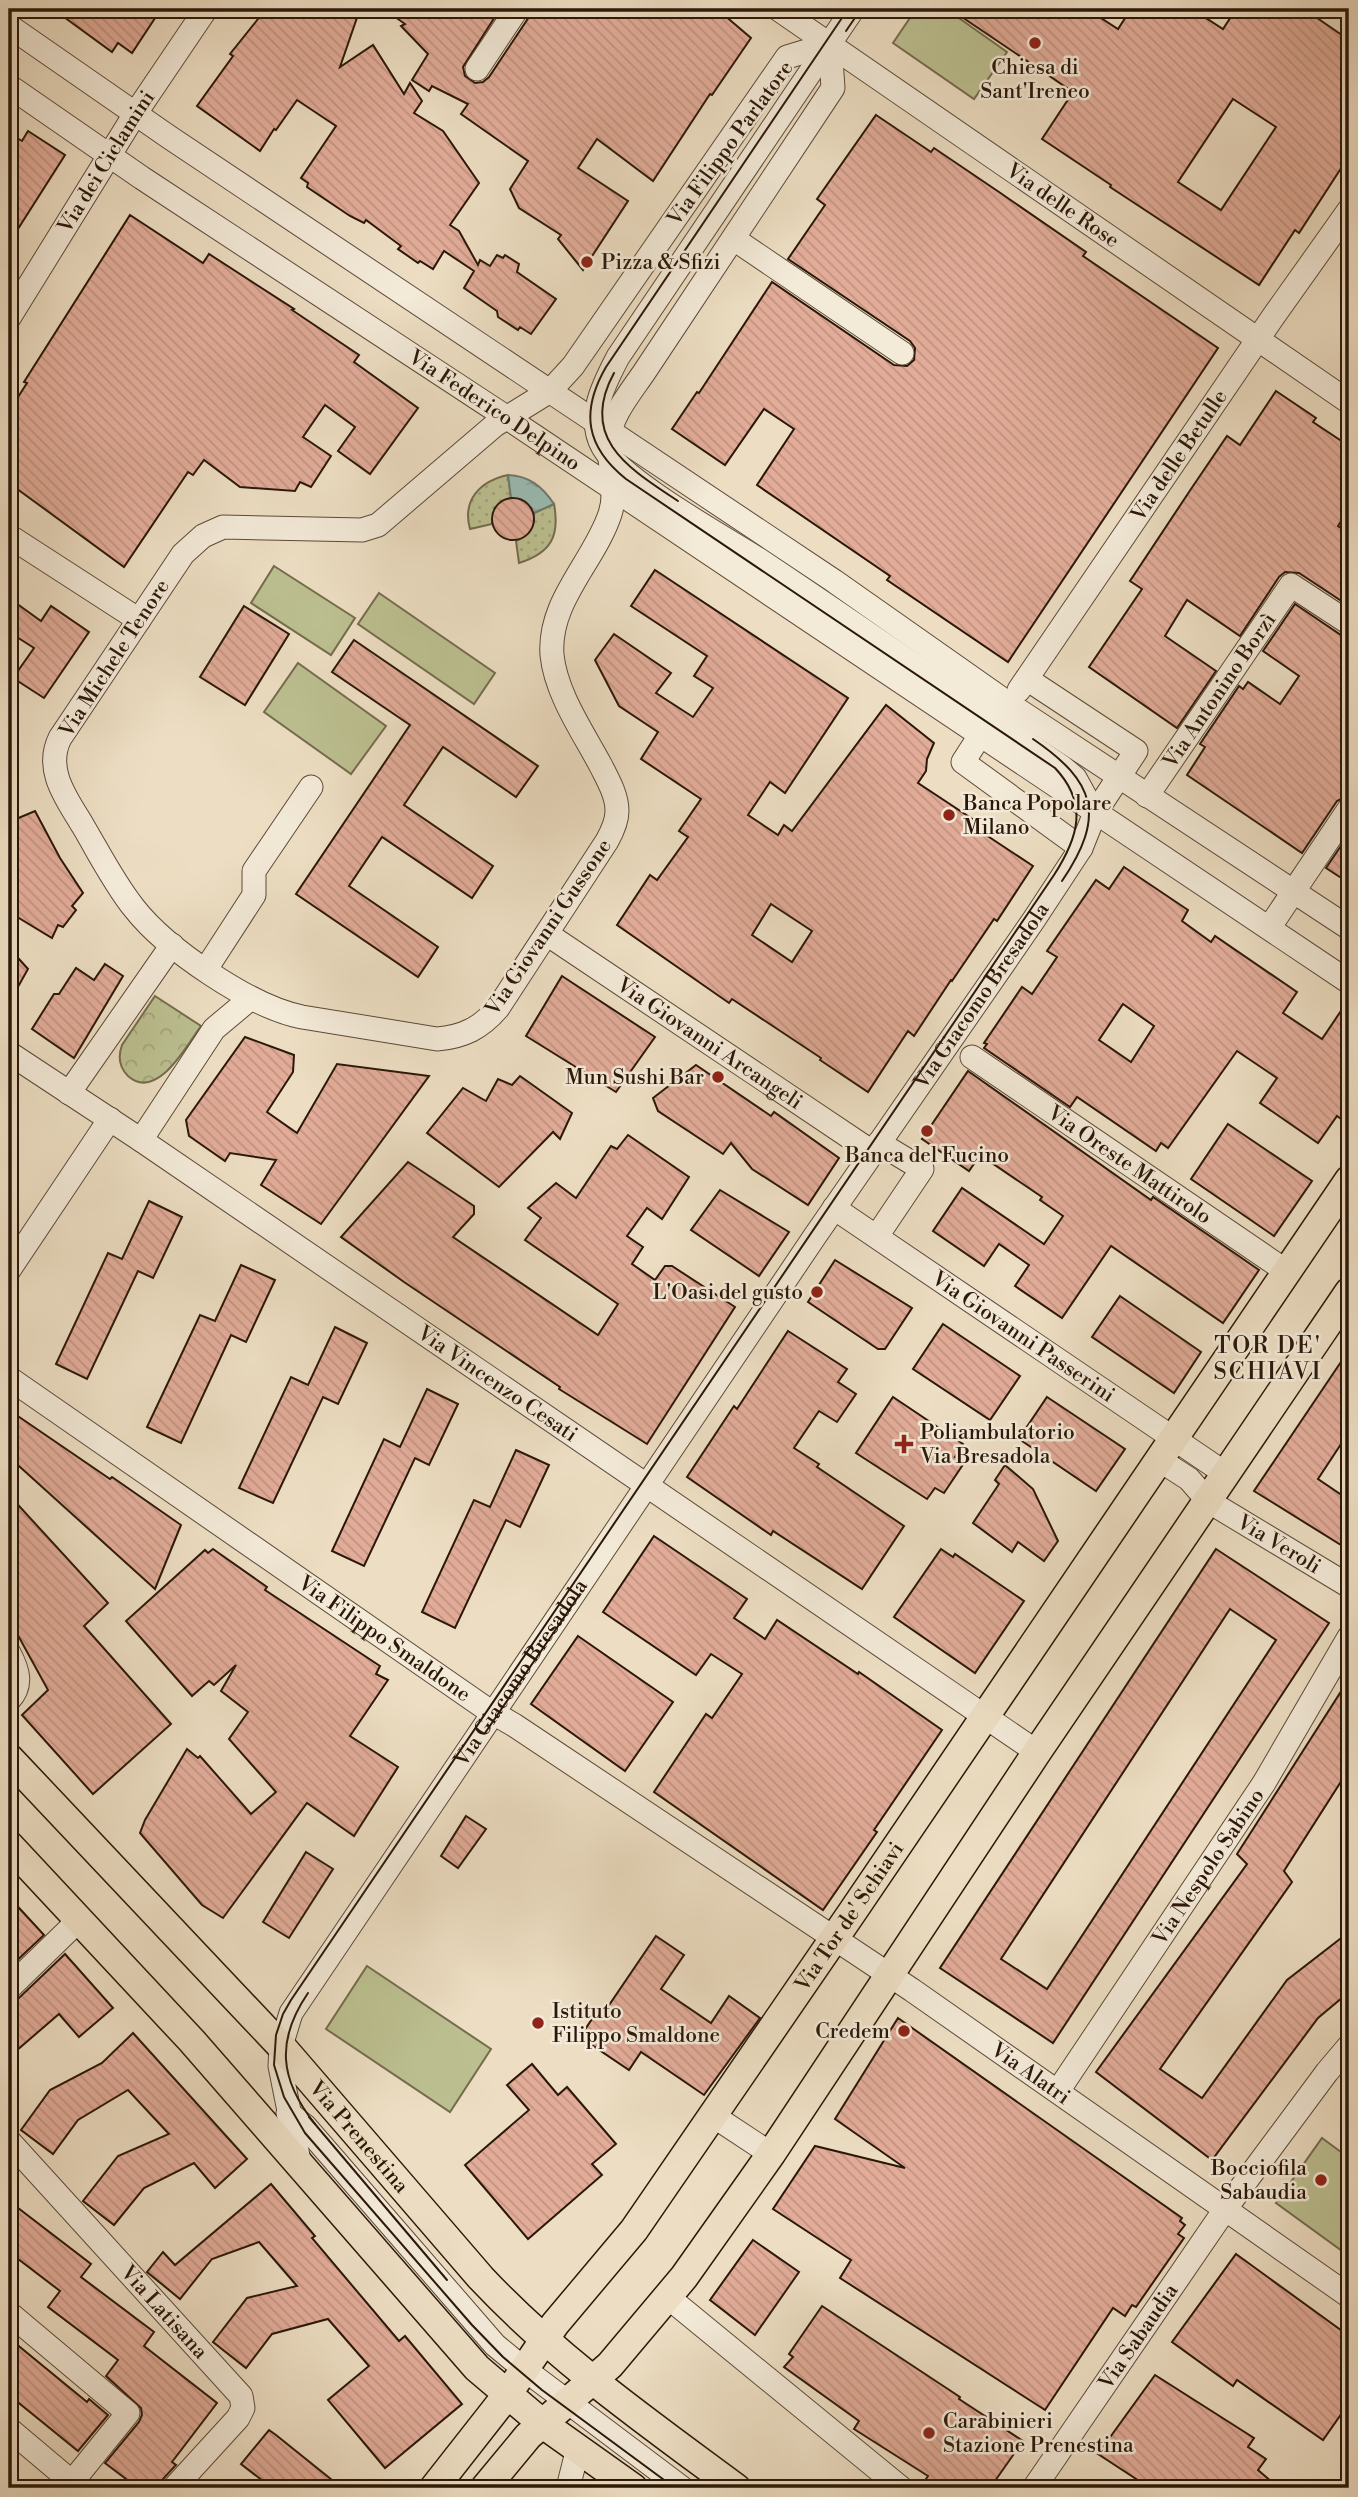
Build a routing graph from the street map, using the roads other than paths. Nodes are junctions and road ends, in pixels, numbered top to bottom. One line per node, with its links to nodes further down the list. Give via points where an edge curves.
1 (206, 9): 9 (street, Via dei Ciclamini)
2 (517, 9): 7 (street)
3 (778, 9): 6 (street, Via delle Rose)
4 (853, 9): 6 (street, Via Giovanni Gussone)
5 (9, 26): 9 (street)
6 (830, 44): 12 (street, via 833,88); 14 (street, Via delle Rose); 16 (street, Via Filippo Parlatore, via 787,57 573,366); 19 (street, Via Giovanni Gussone, via 618,357 602,387)
7 (477, 69)
8 (9, 86): 10 (street, Via Federico Delpino)
9 (135, 114): 10 (street, Via dei Ciclamini); 16 (street)
10 (109, 156): 13 (street, Via dei Ciclamini); 18 (street, Via Federico Delpino)
11 (1349, 210): 14 (street, Via delle Betulle)
12 (734, 239): 15 (street); 19 (street, via 618,414)
13 (9, 318)
14 (1258, 340): 17 (street, Via delle Rose); 25 (street, Via delle Betulle)
15 (902, 354)
16 (550, 391): 18 (street, Via Filippo Parlatore); 19 (street)
17 (1349, 402)
18 (506, 417): 21 (street, Via Federico Delpino); 23 (street, Via Michele Tenore, via 378,526 362,530 234,526 212,530 183,554)
19 (603, 427): 20 (street, Via Giovanni Gussone); 26 (street, via 834,582)
20 (611, 458): 21 (street, Via Giovanni Gussone); 26 (street, Via Federico Delpino, via 644,485)
21 (612, 488): 26 (street, Via Federico Delpino); 36 (street, Via Giovanni Gussone, via 606,523 558,611 552,643 555,670 609,782 616,820)
22 (9, 536): 23 (street)
23 (139, 620): 37 (street, Via Michele Tenore, via 60,738 55,771 126,897)
24 (1349, 623): 29 (street, Via Antonino Borzì, via 1291,585)
25 (1027, 679): 26 (street, Via delle Betulle); 27 (street, Via Giacomo Bresadola, via 1136,751)
26 (995, 720): 27 (street); 31 (street); 32 (street, Via delle Betulle, via 963,762)
27 (1119, 778): 29 (street); 31 (street, Via Giacomo Bresadola)
28 (311, 787): 38 (street, via 254,872 254,895)
29 (1147, 796): 33 (street)
30 (1349, 809): 33 (street)
31 (1095, 813): 32 (street, Via Giacomo Bresadola); 34 (street)
32 (1081, 848): 46 (street, Via Giacomo Bresadola)
33 (1294, 891): 34 (street); 35 (street)
34 (1269, 928): 39 (street)
35 (1349, 928)
36 (547, 934): 40 (street, Via Giovanni Gussone, via 489,1018 454,1037 416,1037 302,1017); 46 (street, Via Giovanni Arcangeli)
37 (172, 945): 38 (street, Via Michele Tenore); 43 (street)
38 (206, 969): 40 (street, Via Giovanni Gussone)
39 (1349, 982)
40 (251, 998): 45 (street, via 214,1029)
41 (9, 1053): 43 (street, Via Vincenzo Cesati)
42 (972, 1056): 51 (street, Via Oreste Mattirolo)
43 (69, 1093): 44 (street, Via Vincenzo Cesati)
44 (110, 1119): 45 (street, Via Vincenzo Cesati); 50 (street)
45 (141, 1140): 56 (street, Via Vincenzo Cesati)
46 (876, 1148): 48 (street, Via Giacomo Bresadola); 49 (street, Via Giovanni Arcangeli, via 922,1169)
47 (1349, 1180): 51 (main road, Via Tor de' Schiavi)
48 (834, 1208): 49 (street, Via Giovanni Passerini); 56 (street, Via Giacomo Bresadola)
49 (877, 1236): 54 (street, Via Giovanni Passerini)
50 (9, 1270)
51 (1286, 1271): 54 (main road, Via Tor de' Schiavi)
52 (1349, 1292): 55 (main road)
53 (9, 1378): 62 (street, Via Filippo Smaldone)
54 (1166, 1448): 55 (street); 57 (street); 63 (main road, Via Tor de' Schiavi)
55 (1226, 1474): 57 (main road)
56 (647, 1485): 62 (street, Via Giacomo Bresadola); 63 (street, Via Vincenzo Cesati)
57 (1208, 1501): 58 (street, Via Veroli); 64 (main road)
58 (1349, 1586)
59 (1349, 1637): 73 (street, Via Nespolo Sabino, via 1264,1783)
60 (9, 1653): 61 (street, via 18,1684)
61 (9, 1700)
62 (493, 1713): 68 (street, Via Filippo Smaldone); 71 (street, Via Giacomo Bresadola, via 291,2013)
63 (985, 1717): 64 (street); 68 (main road, Via Tor de' Schiavi)
64 (1037, 1752): 69 (main road)
65 (9, 1758): 71 (main road, Via Prenestina)
66 (9, 1845): 67 (main road)
67 (79, 1920): 70 (street); 78 (main road)
68 (835, 1938): 69 (street, Via Alatri); 75 (main road, Via Tor de' Schiavi)
69 (890, 1975): 73 (street, Via Alatri); 77 (main road)
70 (9, 1988)
71 (281, 2046): 74 (street, Via Giacomo Bresadola); 83 (main road, Via Prenestina, via 481,2278)
72 (1349, 2046): 79 (street, Via Sabaudia)
73 (1058, 2091): 79 (street, Via Alatri)
74 (288, 2109): 78 (street, Via Giacomo Bresadola); 84 (street, via 495,2345)
75 (712, 2115): 77 (street); 83 (main road, Via Tor de' Schiavi, via 628,2237)
76 (9, 2141): 92 (street, Via Latisana, via 241,2396 243,2408 238,2418)
77 (771, 2154): 81 (main road)
78 (299, 2161): 86 (main road, via 467,2357)
79 (1226, 2208): 80 (street, Via Alatri); 100 (street, Via Sabaudia)
80 (1349, 2296)
81 (669, 2298): 85 (main road); 99 (street)
82 (9, 2313): 91 (street, via 128,2413)
83 (543, 2340): 84 (main road, Via Tor de' Schiavi); 85 (main road, Via Prenestina)
84 (524, 2369): 86 (main road, Via Tor de' Schiavi); 87 (street)
85 (592, 2382): 87 (main road); 98 (main road, Via Prenestina)
86 (507, 2395): 88 (main road); 93 (main road, Via Tor de' Schiavi)
87 (567, 2403): 88 (main road); 97 (street)
88 (543, 2424): 90 (main road); 94 (main road)
89 (9, 2429): 91 (street)
90 (578, 2448): 95 (street); 96 (main road)
91 (75, 2485)
92 (174, 2488)
93 (435, 2488)
94 (485, 2488)
95 (568, 2488)
96 (633, 2488)
97 (682, 2488)
98 (736, 2488)
99 (901, 2488)
100 (1034, 2488)

